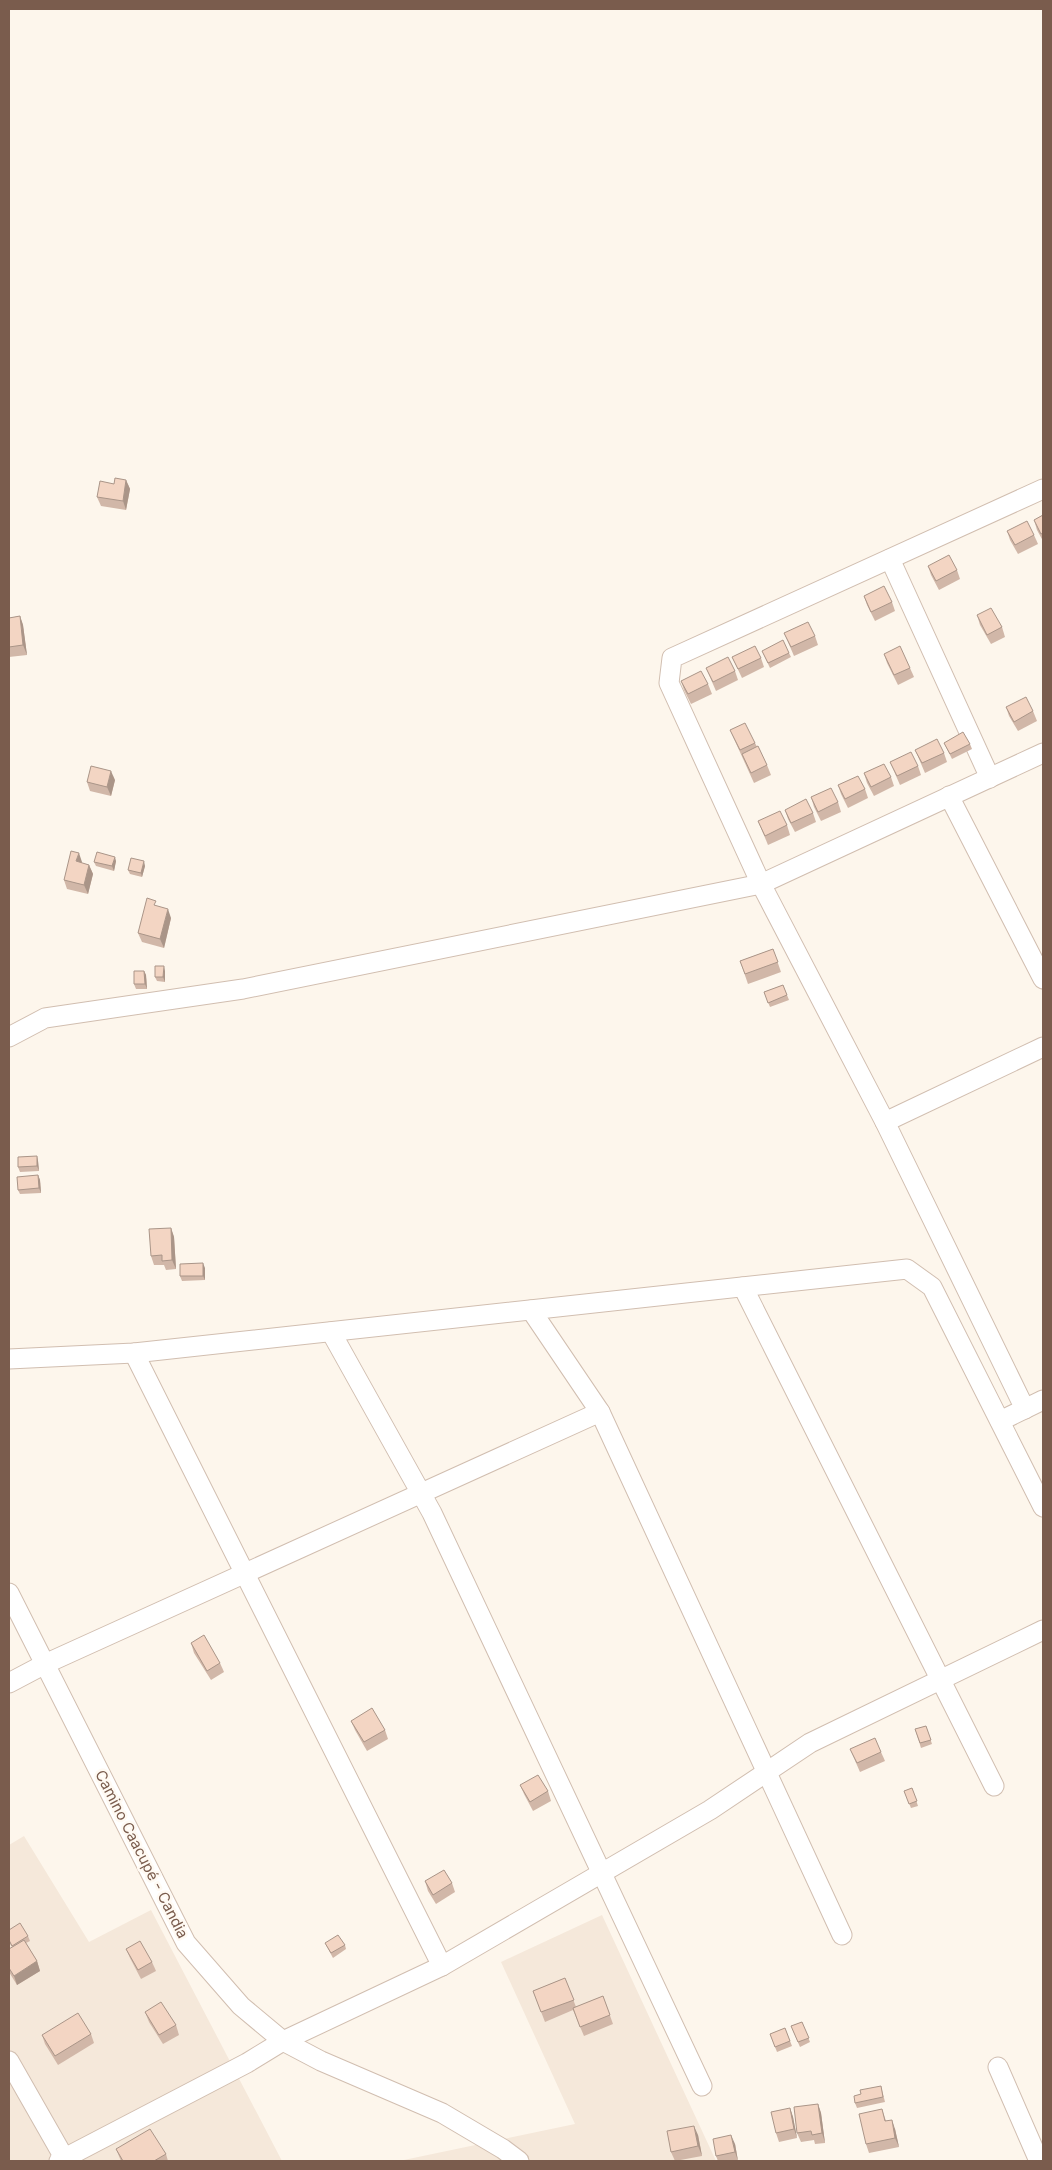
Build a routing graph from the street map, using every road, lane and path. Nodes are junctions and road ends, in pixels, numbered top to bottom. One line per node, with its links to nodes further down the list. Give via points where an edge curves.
1 (1043, 489): 2 (street)
2 (890, 559): 4 (street); 6 (street, via 672,658 669,683)
3 (1043, 753): 4 (street)
4 (990, 778): 5 (street)
5 (949, 796): 6 (street); 7 (street)
6 (761, 884): 8 (street, via 243,989 45,1018); 10 (street)
7 (1043, 979)
8 (9, 1037)
9 (1043, 1047): 10 (street)
10 (885, 1122): 17 (street)
11 (743, 1287): 12 (street); 19 (street, via 907,1269 932,1287); 26 (street)
12 (531, 1310): 13 (street); 18 (street)
13 (331, 1332): 14 (street); 20 (street)
14 (134, 1354): 15 (street); 22 (street)
15 (9, 1359)
16 (1043, 1400): 17 (street)
17 (1026, 1409): 19 (street)
18 (600, 1412): 20 (street); 28 (street)
19 (1000, 1420): 21 (street)
20 (422, 1493): 22 (street); 30 (street)
21 (1043, 1507)
22 (245, 1573): 25 (street); 32 (street)
23 (9, 1593): 25 (street, Camino Caacupé - Candia)
24 (1043, 1630): 26 (street)
25 (45, 1664): 27 (street); 33 (street, Camino Caacupé - Candia, via 186,1943 241,2006)
26 (941, 1680): 28 (street, via 810,1742); 29 (street)
27 (9, 1684)
28 (766, 1772): 30 (street, via 710,1810); 31 (street)
29 (994, 1786)
30 (602, 1873): 32 (street); 36 (street)
31 (842, 1935)
32 (442, 1966): 33 (street)
33 (282, 2041): 37 (street); 38 (street, Camino Caacupé - Candia, via 442,2113)
34 (9, 2061): 37 (street)
35 (998, 2066): 39 (street)
36 (702, 2086)
37 (63, 2160)
38 (519, 2161)
39 (1040, 2161)

